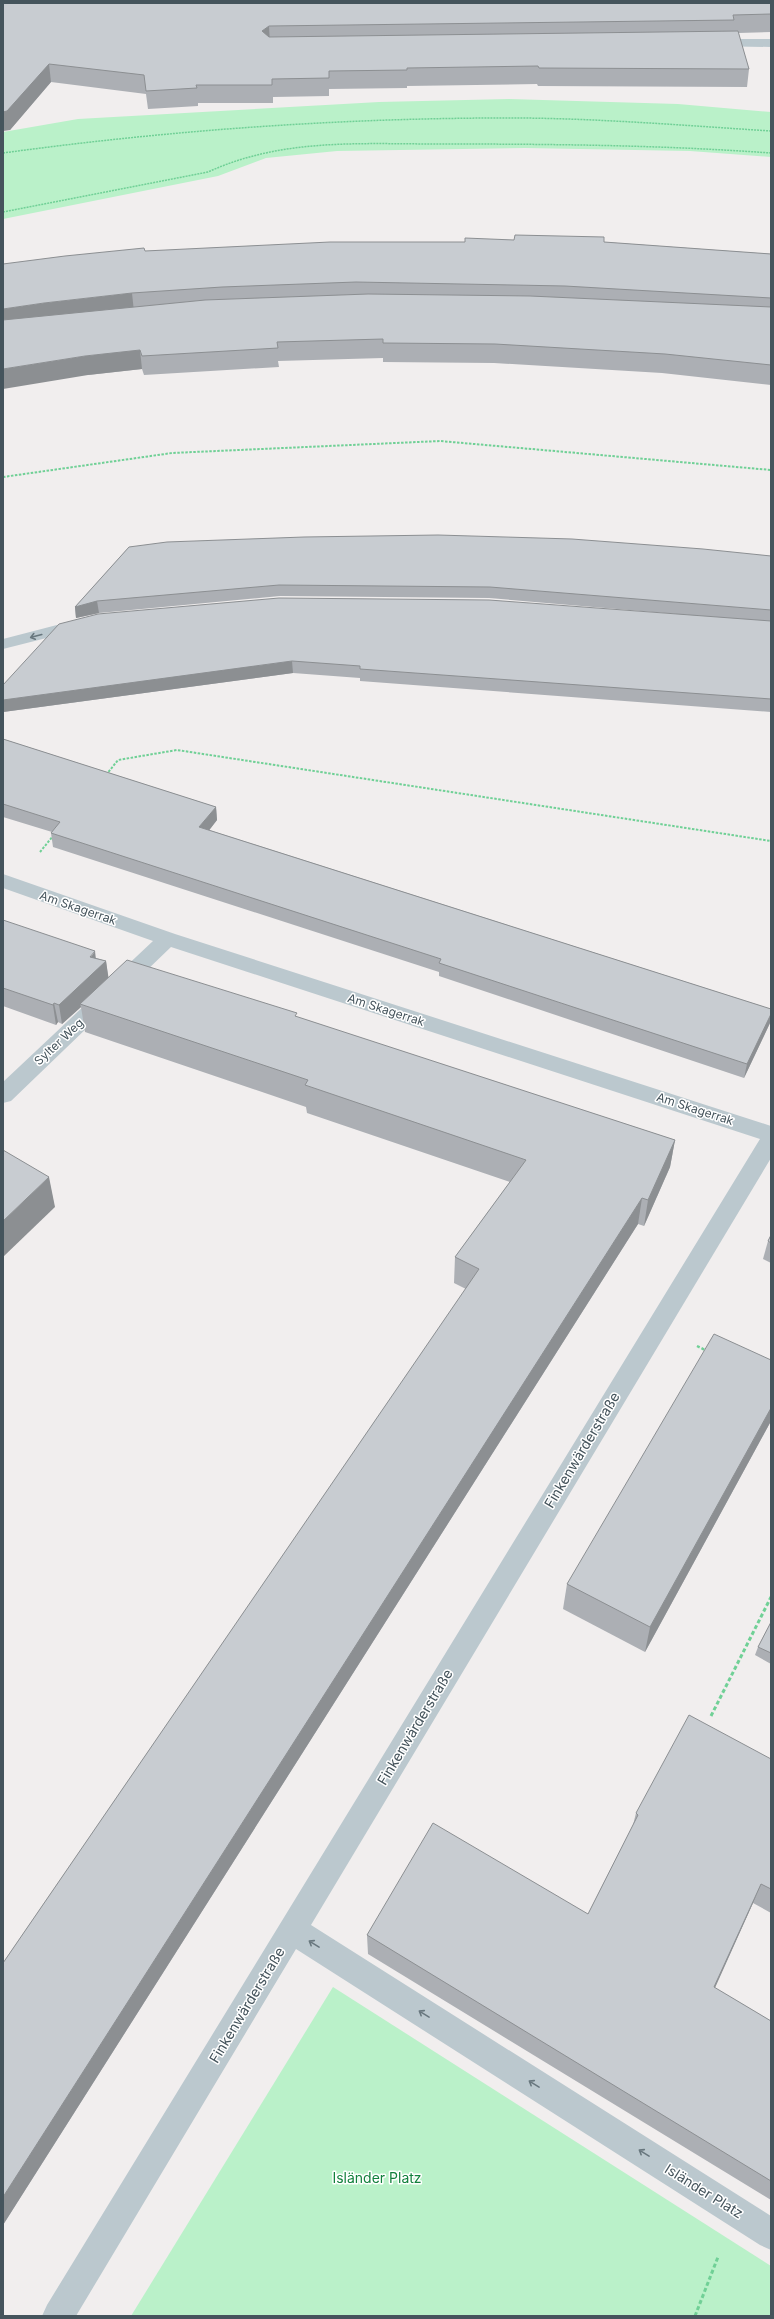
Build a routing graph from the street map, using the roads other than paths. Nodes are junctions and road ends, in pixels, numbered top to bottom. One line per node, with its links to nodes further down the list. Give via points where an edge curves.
1 (771, 43): 2 (street)
2 (700, 44)
3 (99, 619): 4 (street, one-way to 4)
4 (3, 644)
5 (7, 883): 6 (street, Am Skagerrak)
6 (168, 939): 7 (street, Sylter Weg); 8 (street, Am Skagerrak)
7 (3, 1094)
8 (771, 1134)
9 (771, 1139): 10 (street, Finkenwärderstraße)
10 (292, 1930): 11 (street, Isländer Platz, one-way to 10); 12 (street, Finkenwärderstraße)
11 (771, 2234)
12 (58, 2316)

